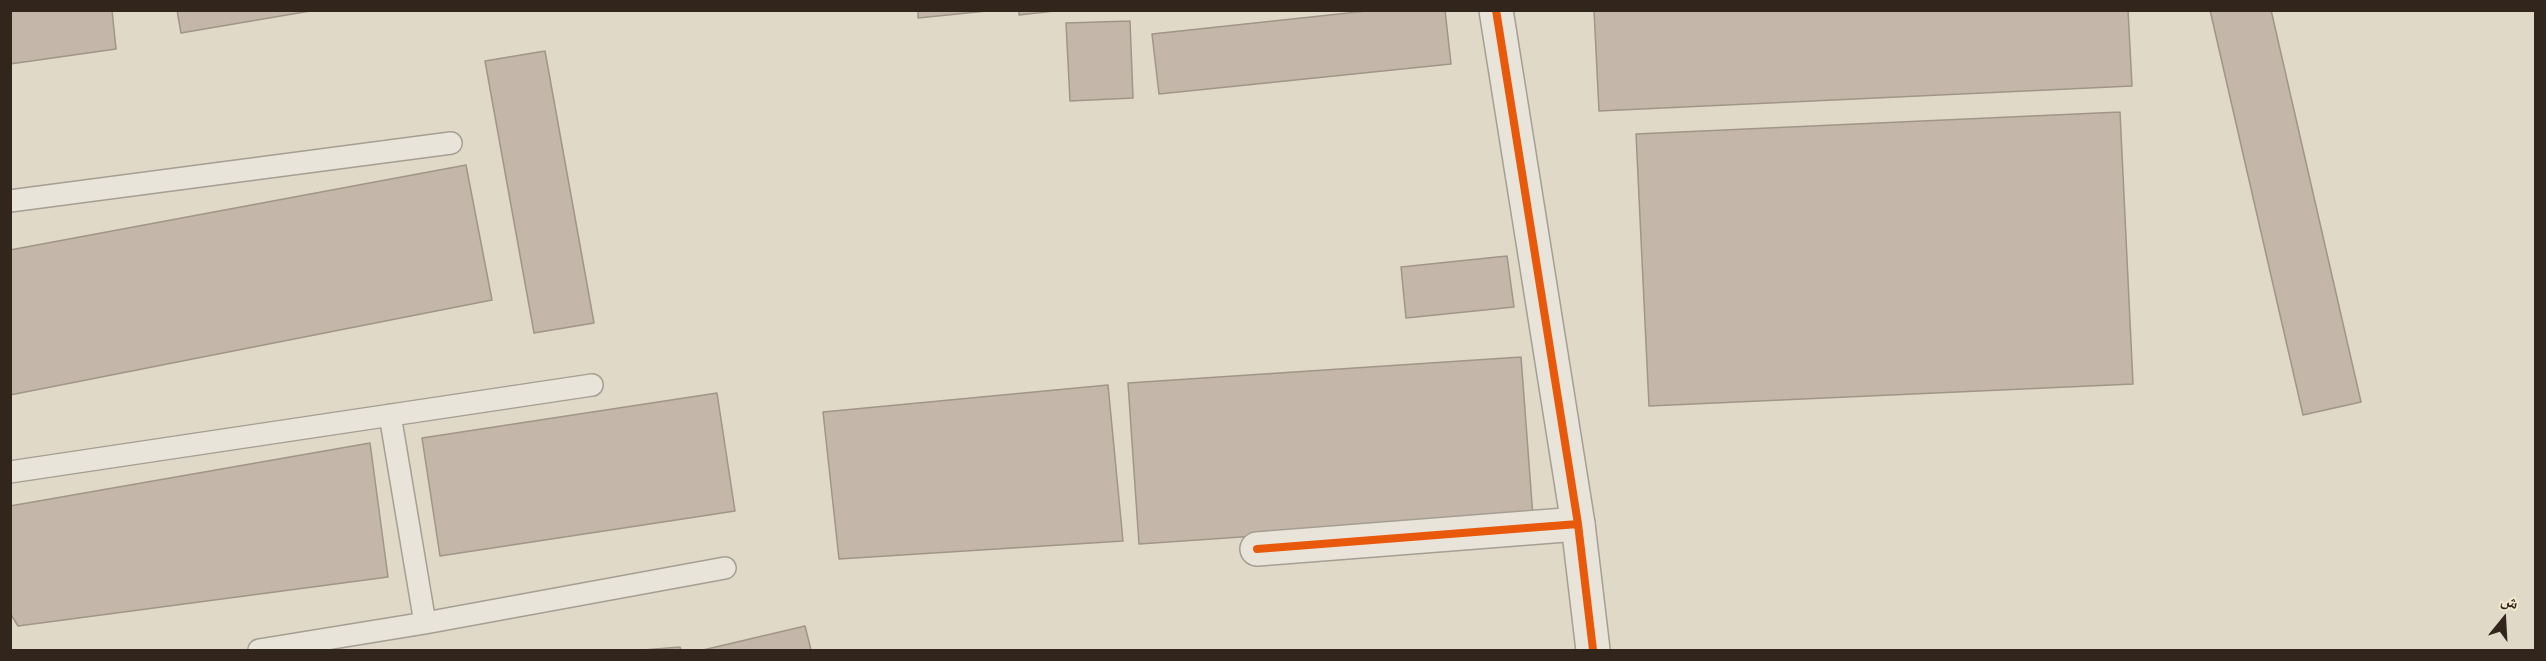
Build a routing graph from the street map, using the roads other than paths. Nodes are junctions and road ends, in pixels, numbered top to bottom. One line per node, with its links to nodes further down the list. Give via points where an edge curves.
1 (1496, 10): 7 (street)
2 (451, 143): 3 (lane)
3 (10, 201)
4 (592, 384): 5 (lane)
5 (390, 415): 6 (lane); 10 (lane)
6 (10, 472)
7 (1578, 524): 8 (street); 12 (street)
8 (1257, 549)
9 (725, 568): 10 (lane)
10 (424, 623): 11 (lane)
11 (259, 651)
12 (1593, 651)

